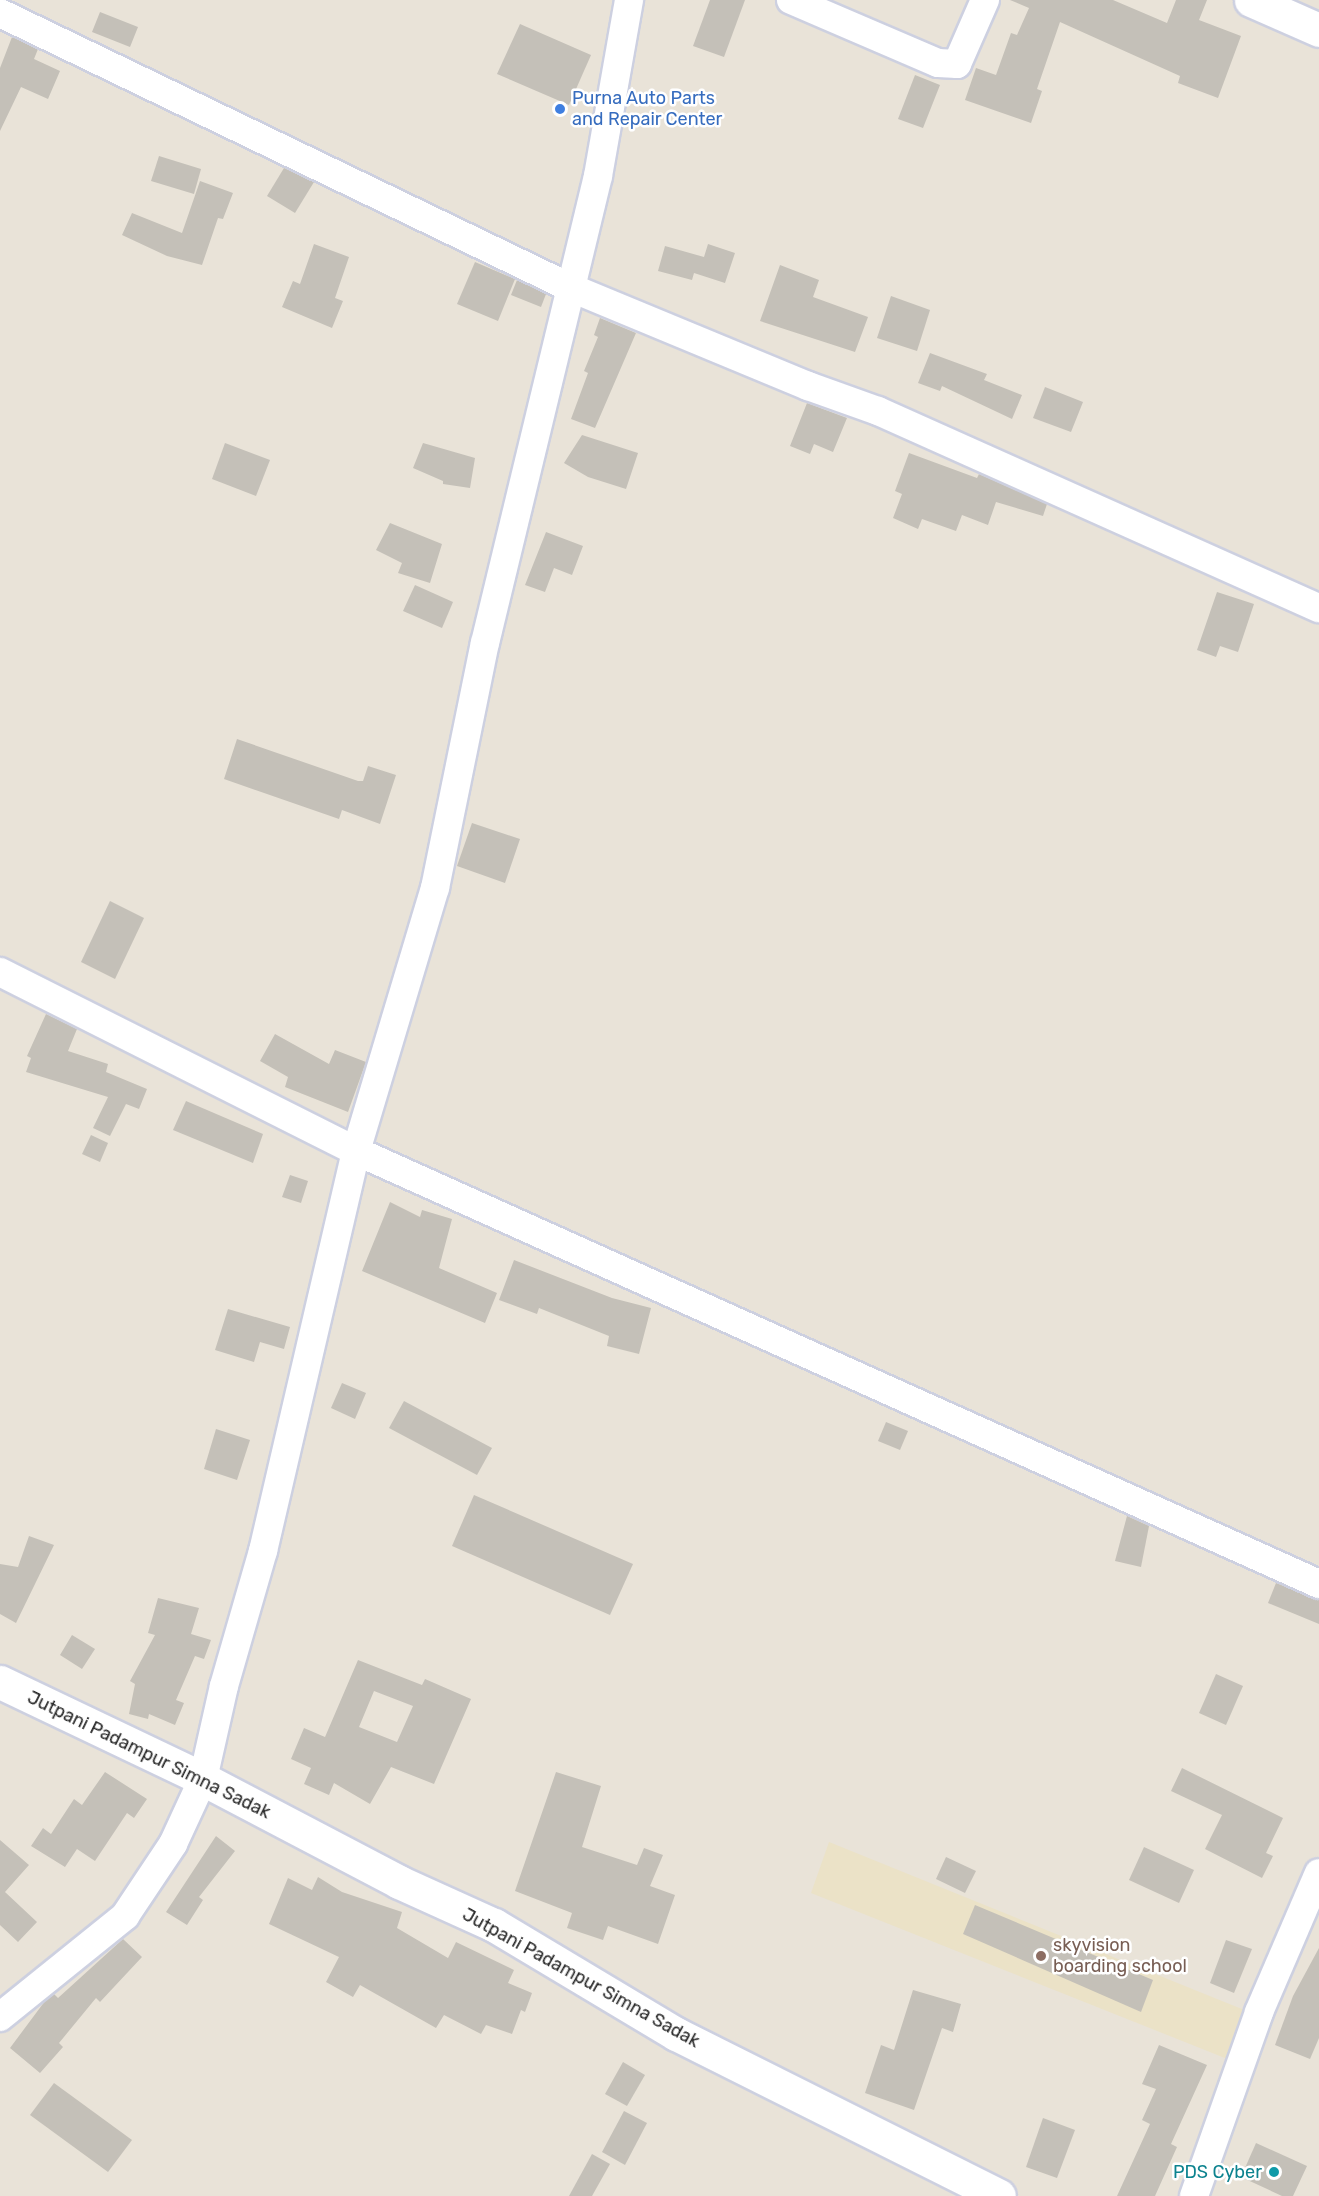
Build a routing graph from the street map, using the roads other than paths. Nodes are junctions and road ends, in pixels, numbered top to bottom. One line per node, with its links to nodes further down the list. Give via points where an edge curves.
1 (629, 0): 7 (street, via 598,176)
2 (791, 0): 3 (street, via 938,63 957,64)
3 (985, 0)
4 (1251, 0): 6 (street)
5 (0, 13): 7 (street)
6 (1319, 30)
7 (569, 287): 8 (street, via 878,411); 10 (street, via 485,643 435,888)
8 (1319, 608)
9 (0, 972): 10 (street)
10 (356, 1151): 11 (street); 13 (street, via 263,1551 224,1686)
11 (1319, 1584)
12 (0, 1682): 13 (street, Jutpani Padampur Simna Sadak)
13 (203, 1779): 15 (street, via 173,1844 125,1917); 16 (street, Jutpani Padampur Simna Sadak, via 399,1882 494,1925 676,2034)
14 (1319, 1873): 17 (street, via 1259,2012)
15 (0, 2017)
16 (999, 2196)
17 (1194, 2196)

